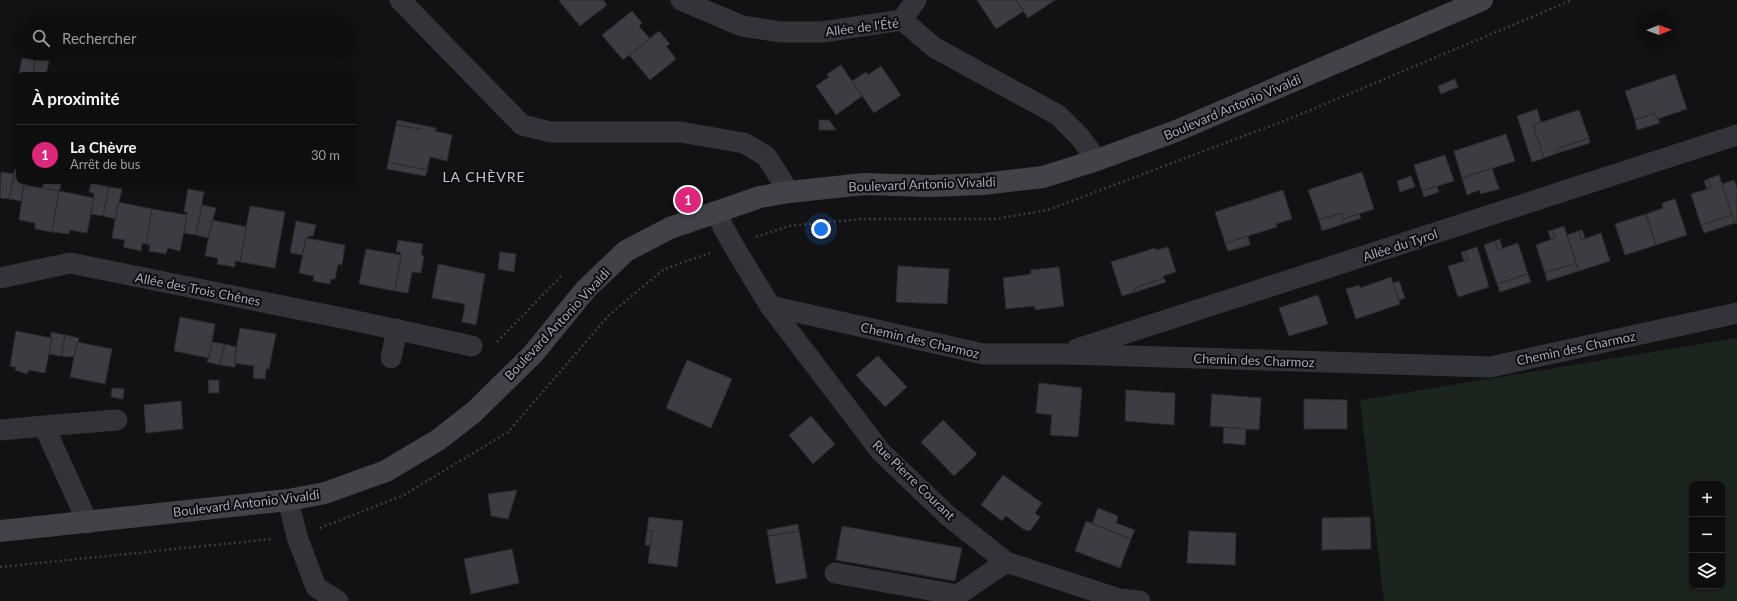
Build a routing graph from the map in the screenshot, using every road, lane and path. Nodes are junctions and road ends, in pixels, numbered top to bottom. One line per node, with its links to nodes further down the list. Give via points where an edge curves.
1 (400, 0): 8 (street, via 522,124 551,132 680,132 744,143 766,156)
2 (681, 0): 5 (street, Allée de l'Été, via 742,26 781,32 822,32)
3 (916, 0): 5 (street)
4 (1482, 0): 7 (street, Boulevard Antonio Vivaldi, via 1176,131)
5 (902, 20): 7 (street, Allée de l'Été, via 935,48 1058,115 1079,136)
6 (1737, 135): 16 (street, Allée du Tyrol)
7 (1097, 160): 8 (street, Boulevard Antonio Vivaldi, via 1043,177 983,184 864,184)
8 (789, 192): 9 (street, Boulevard Antonio Vivaldi, via 760,197)
9 (715, 212): 11 (street, Boulevard Antonio Vivaldi, via 670,228 626,251); 12 (street, Rue Pierre Courant)
10 (0, 278): 14 (street, Allée des Trois Chênes, via 70,263)
11 (586, 290): 15 (path, via 566,272 492,346); 21 (street, Boulevard Antonio Vivaldi, via 533,354 474,412 438,440 386,472 325,493)
12 (770, 306): 16 (street, Chemin des Charmoz, via 983,354); 24 (street, Rue Pierre Courant, via 881,452 946,514)
13 (1737, 313): 16 (street, Chemin des Charmoz, via 1490,367)
14 (397, 330): 15 (street, Allée des Trois Chênes); 17 (street)
15 (472, 346)
16 (1064, 354)
17 (391, 358)
18 (117, 420): 19 (street)
19 (44, 426): 20 (street); 22 (street)
20 (0, 430)
21 (288, 500): 22 (street, Boulevard Antonio Vivaldi); 26 (street, via 297,537 316,587)
22 (88, 523): 23 (street, Boulevard Antonio Vivaldi)
23 (0, 531)
24 (1006, 562): 25 (street, via 958,595); 27 (street, Rue Pierre Courant, via 1119,599)
25 (835, 574)
26 (338, 601)
27 (1140, 601)

